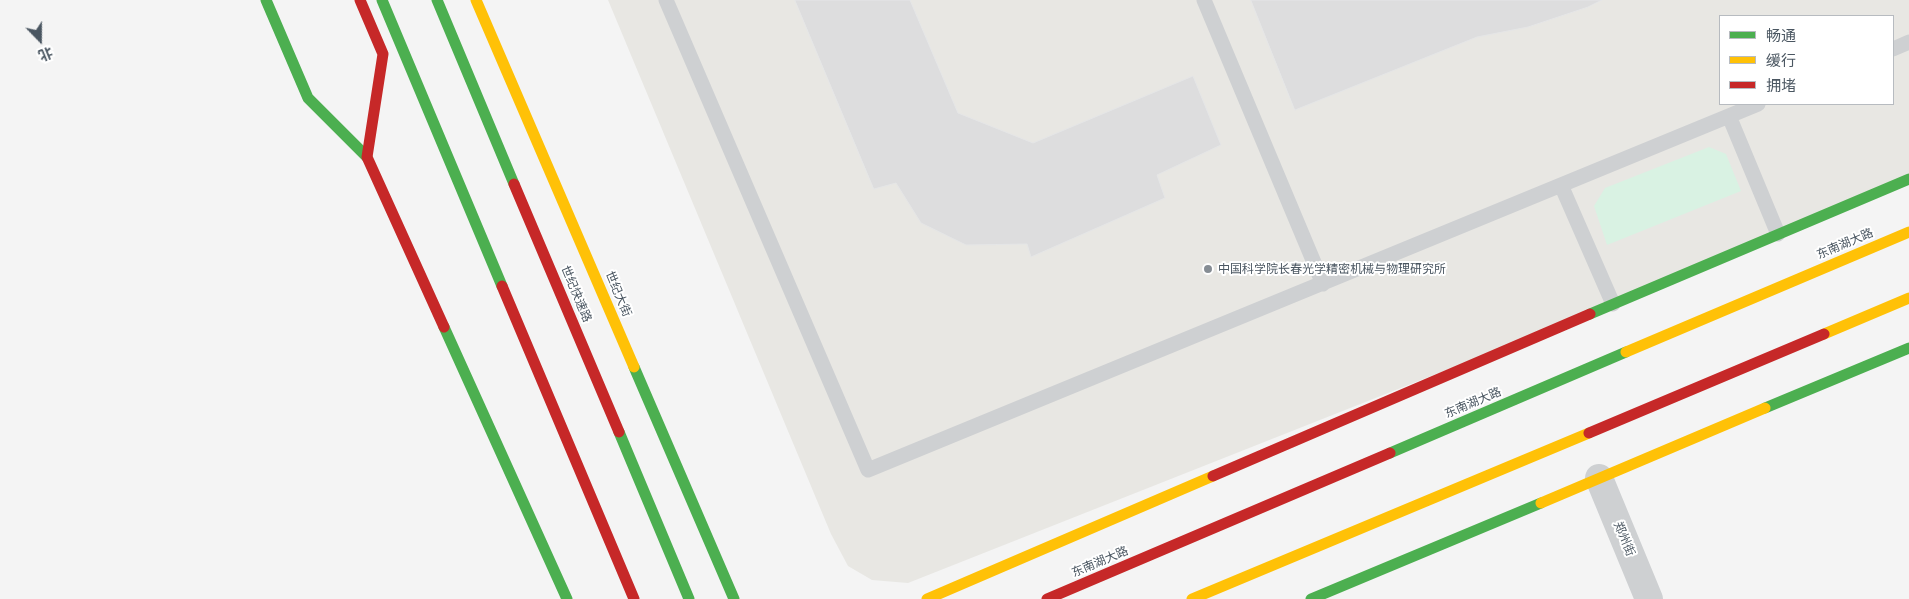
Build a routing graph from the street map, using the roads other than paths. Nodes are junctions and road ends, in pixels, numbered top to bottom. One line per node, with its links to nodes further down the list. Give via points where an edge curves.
1 (266, 0): 12 (main road, via 308,98)
2 (360, 0): 12 (main road, via 384,54)
3 (382, 0): 24 (main road)
4 (437, 0): 25 (main road, 世纪快速路)
5 (476, 0): 26 (main road, 世纪大街)
6 (666, 0): 17 (lane, via 868,470)
7 (1204, 0): 17 (lane)
8 (1909, 42): 9 (lane)
9 (1894, 49)
10 (1756, 105): 11 (lane)
11 (1729, 116): 14 (lane); 16 (lane)
12 (367, 157): 23 (main road)
13 (1909, 180): 16 (main road)
14 (1561, 185): 17 (lane); 19 (lane)
15 (1909, 232): 28 (main road, 东南湖大路)
16 (1778, 234): 19 (main road)
17 (1323, 284)
18 (1909, 298): 29 (main road)
19 (1613, 304): 27 (main road)
20 (1909, 348): 21 (main road)
21 (1599, 478): 22 (main road); 31 (street, 郑州街)
22 (1335, 594): 30 (main road)
23 (566, 599)
24 (634, 599)
25 (689, 599)
26 (734, 599)
27 (927, 599)
28 (1047, 599)
29 (1192, 599)
30 (1311, 599)
31 (1649, 599)

